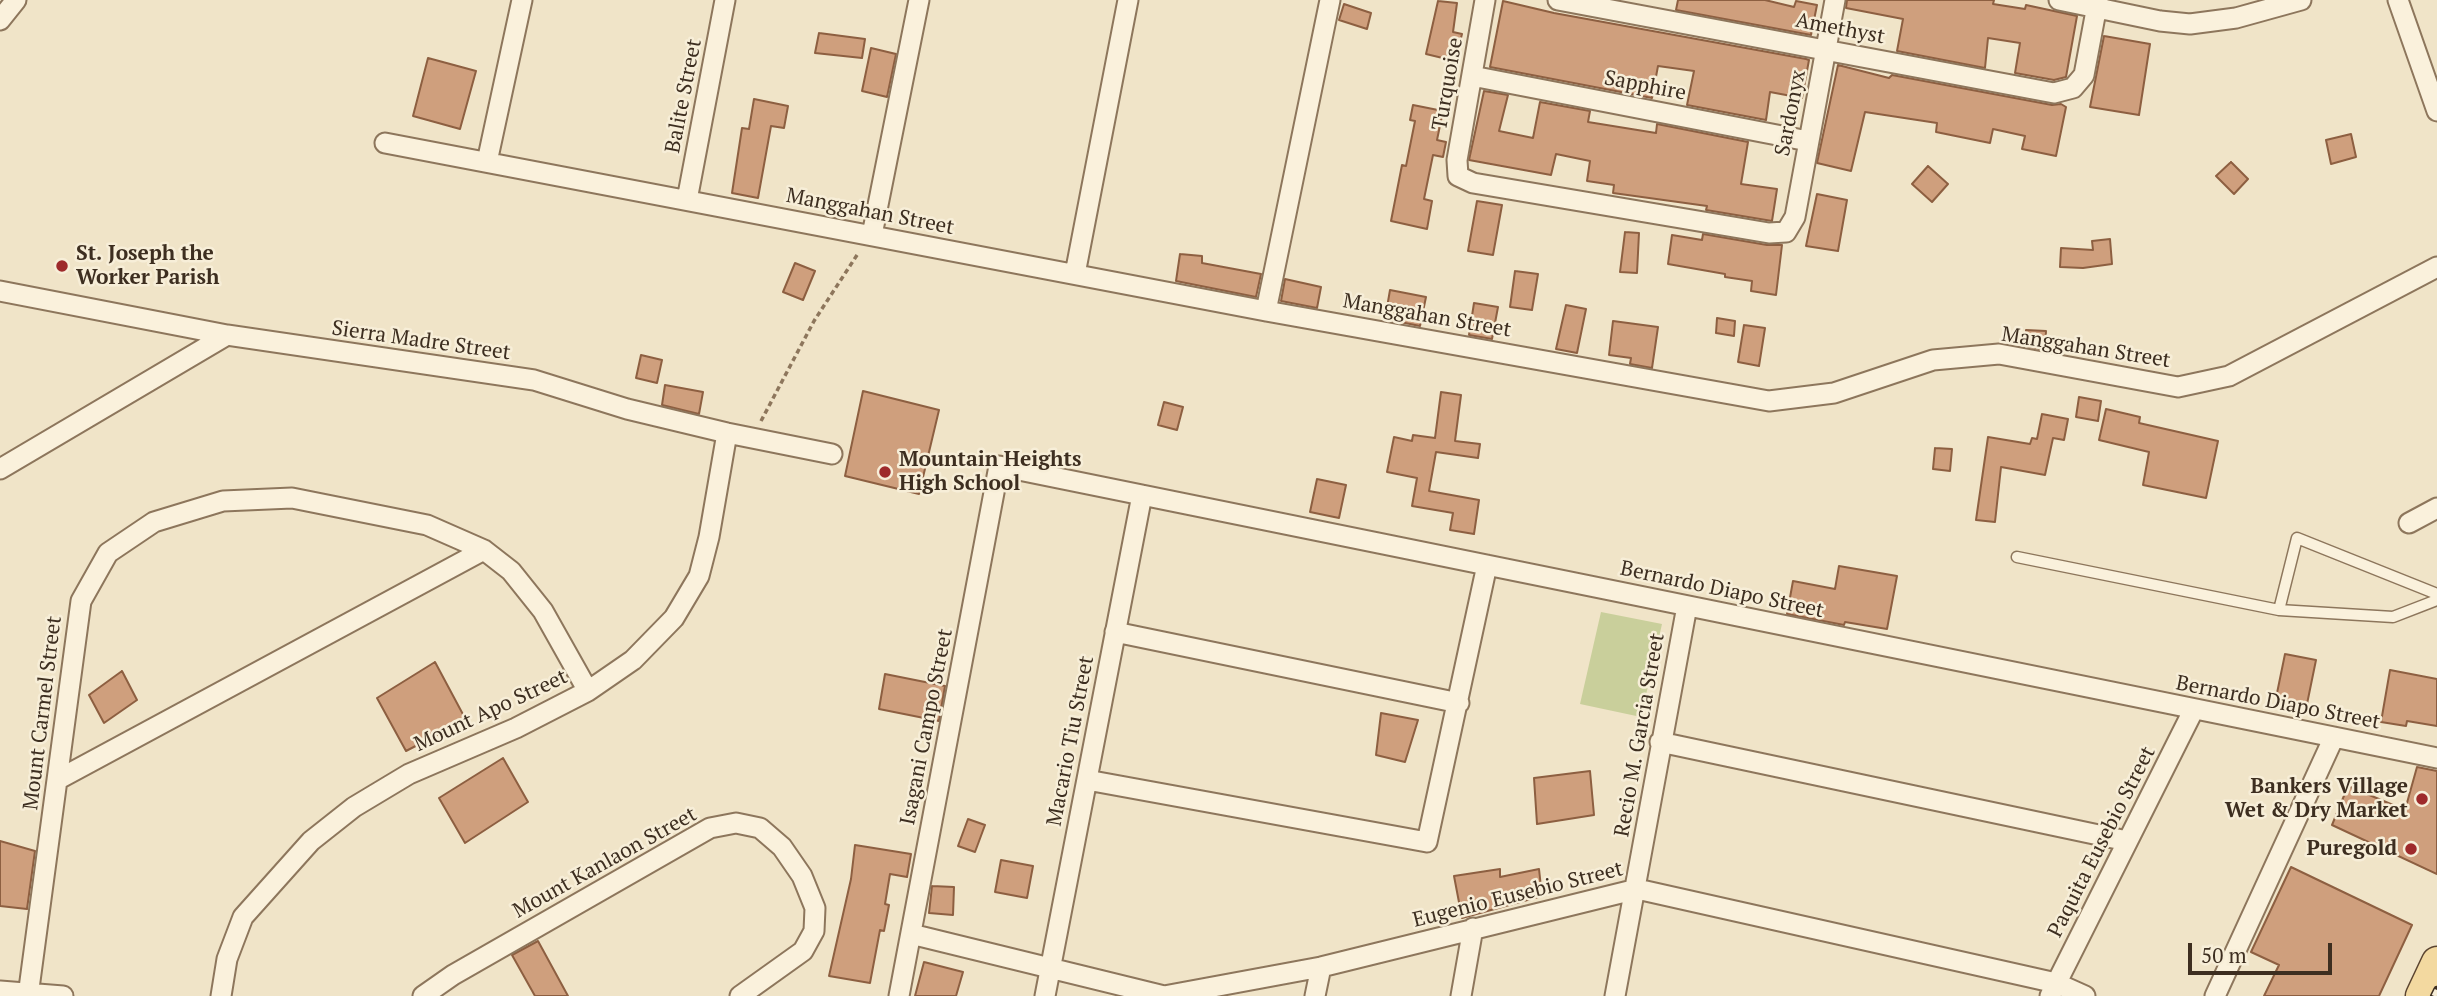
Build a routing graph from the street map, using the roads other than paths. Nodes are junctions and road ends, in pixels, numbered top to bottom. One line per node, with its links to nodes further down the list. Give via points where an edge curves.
1 (16, 0): 14 (street)
2 (522, 0): 20 (street)
3 (725, 0): 21 (street, Balite Street)
4 (919, 0): 23 (street)
5 (1128, 0): 25 (street)
6 (1330, 0): 27 (street)
7 (1485, 0): 16 (street, Turquoise)
8 (1558, 0): 15 (street, Amethyst)
9 (1835, 0): 15 (street, Sardonyx)
10 (2059, 0): 13 (street)
11 (2301, 0): 13 (street, via 2236,18 2190,24)
12 (2398, 0): 17 (street)
13 (2098, 4): 15 (street, Amethyst, via 2084,75 2073,88 2054,93)
14 (0, 20)
15 (1826, 50): 18 (street, Sardonyx)
16 (1472, 76): 18 (street, Sapphire); 22 (street, Turquoise, via 1458,176 1473,183 1769,233)
17 (2437, 111)
18 (1808, 141): 22 (street, Sardonyx, via 1795,217)
19 (385, 143): 20 (street, Manggahan Street)
20 (486, 162): 21 (street, Manggahan Street)
21 (687, 200): 23 (street, Manggahan Street)
22 (1786, 232)
23 (872, 235): 25 (street, Manggahan Street)
24 (2437, 267): 27 (street, Manggahan Street, via 2229,376 2178,387 1999,354 1933,360 1833,393 1769,401)
25 (1075, 274): 27 (street, Manggahan Street)
26 (0, 291): 28 (street, Sierra Madre Street)
27 (1266, 310)
28 (227, 335): 29 (street, Sierra Madre Street, via 534,380); 32 (street)
29 (727, 433): 30 (street, Sierra Madre Street); 44 (street, Mount Apo Street, via 699,576 674,618 633,660)
30 (832, 454)
31 (999, 466): 33 (street, Bernardo Diapo Street); 55 (street, Isagani Campo Street)
32 (0, 468)
33 (1142, 495): 38 (street, Bernardo Diapo Street); 43 (street, Macario Tiu Street)
34 (2437, 508): 35 (street)
35 (2409, 523)
36 (484, 550): 44 (street, Mount Carmel Street, via 511,571 542,611); 50 (street); 50 (street, Mount Carmel Street, via 427,525 292,498 223,501 154,522 108,553 81,601)
37 (2017, 557): 42 (lane)
38 (1487, 565): 41 (street, Bernardo Diapo Street); 45 (street)
39 (2437, 594): 42 (lane, via 2297,538)
40 (2437, 600): 42 (lane, via 2393,617)
41 (1687, 606): 46 (street, Bernardo Diapo Street); 48 (street, Recio M. Garcia Street)
42 (2279, 610)
43 (1115, 632): 45 (street); 51 (street, Macario Tiu Street)
44 (588, 691): 63 (street, Mount Apo Street, via 409,774 354,807 311,841 243,917)
45 (1459, 703): 51 (street, via 1427,842)
46 (2194, 709): 47 (street, Bernardo Diapo Street); 52 (street, Paquita Eusebio Street)
47 (2334, 737): 49 (street, Bernardo Diapo Street); 73 (street)
48 (1660, 742): 52 (street); 53 (street, Recio M. Garcia Street)
49 (2437, 758)
50 (59, 779): 61 (street, Mount Carmel Street)
51 (1087, 780): 57 (street, Macario Tiu Street)
52 (2127, 841): 59 (street, Paquita Eusebio Street)
53 (1637, 889): 54 (street, Eugenio Eusebio Street); 59 (street, Eugenio Eusebio Street); 71 (street, Recio M. Garcia Street)
54 (1473, 929): 58 (street, Eugenio Eusebio Street); 70 (street)
55 (911, 934): 57 (street, Eugenio Eusebio Street); 66 (street, Isagani Campo Street)
56 (2437, 962): 74 (main road)
57 (1051, 967): 67 (street, Macario Tiu Street); 68 (street, Eugenio Eusebio Street)
58 (1321, 967): 68 (street, Eugenio Eusebio Street); 69 (street)
59 (2053, 990): 72 (street, Eugenio Eusebio Street)
60 (0, 991): 61 (street)
61 (28, 994): 62 (street)
62 (63, 996)
63 (221, 996)
64 (423, 996): 65 (street, Mount Kanlaon Street, via 710,828 736,823 760,828 782,846 802,876 815,908 814,931 803,951)
65 (740, 996)
66 (899, 996)
67 (1045, 996)
68 (1164, 996)
69 (1315, 996)
70 (1461, 996)
71 (1615, 996)
72 (2085, 996)
73 (2214, 996)
74 (2421, 996)

